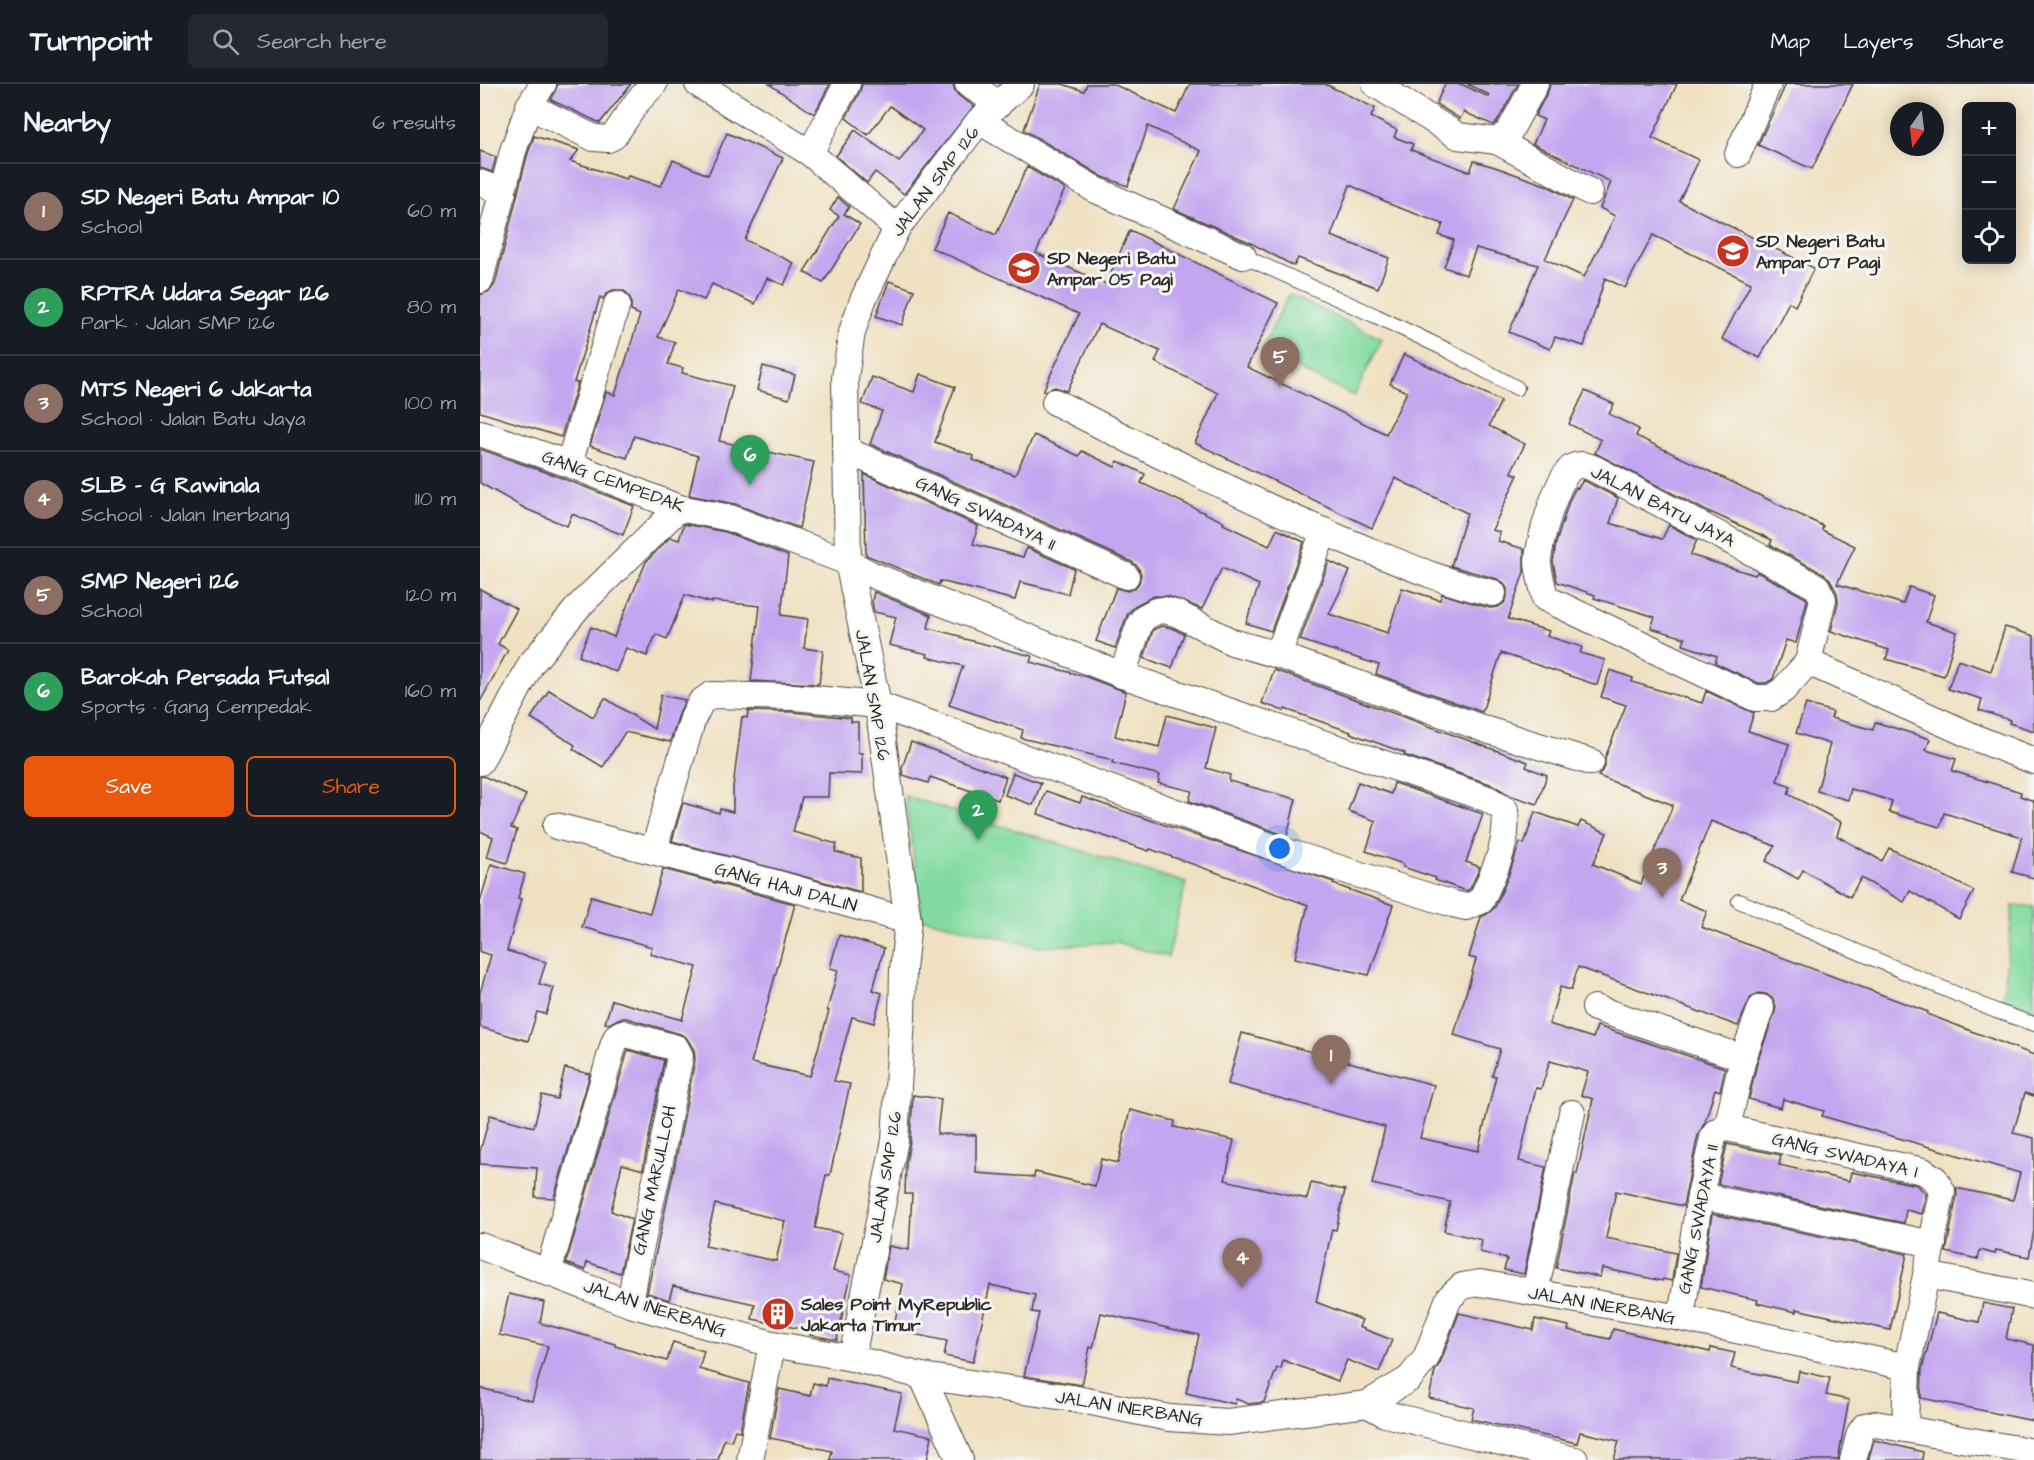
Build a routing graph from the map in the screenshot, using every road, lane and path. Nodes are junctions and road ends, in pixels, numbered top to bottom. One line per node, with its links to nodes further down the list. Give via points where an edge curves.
1 (543, 84): 10 (street)
2 (654, 84): 10 (street, via 608,140 594,138)
3 (698, 84): 13 (street)
4 (847, 84): 13 (street)
5 (968, 84): 9 (street)
6 (1376, 84): 12 (street, via 1458,136)
7 (1534, 84): 12 (street, via 1509,132)
8 (1768, 84): 14 (street)
9 (1004, 92): 11 (street, JALAN SMP 126)
10 (528, 106): 15 (street, via 513,151)
11 (979, 121): 17 (street, JALAN SMP 126); 18 (street, via 1096,190)
12 (1497, 141): 16 (street)
13 (810, 153): 17 (street)
14 (1738, 154)
15 (491, 188): 19 (street)
16 (1590, 192)
17 (897, 228): 24 (street, JALAN SMP 126, via 852,332 844,378)
18 (1243, 256): 21 (lane, via 1376,316)
19 (480, 280)
20 (617, 304): 25 (street)
21 (1517, 388)
22 (1055, 402): 27 (street, via 1162,457)
23 (480, 433): 25 (street, GANG CEMPEDAK)
24 (846, 450): 28 (street, JALAN SMP 126); 29 (street, GANG SWADAYA II)
25 (569, 464): 26 (street, GANG CEMPEDAK)
26 (679, 508): 28 (street, GANG CEMPEDAK, via 730,518); 36 (street, via 579,606 531,664)
27 (1324, 531): 30 (street, via 1444,581); 31 (street)
28 (848, 562): 33 (street, GANG CEMPEDAK); 34 (street, JALAN SMP 126)
29 (1126, 576)
30 (1493, 593)
31 (1278, 655): 33 (street, via 1232,642 1178,614 1156,611 1140,623); 37 (street, via 1490,731)
32 (1808, 662): 32 (street, JALAN BATU JAYA, via 1823,599 1817,587 1595,469 1582,464 1574,466 1561,479 1538,562 1545,597 1755,698 1771,698 1784,690); 35 (street)
33 (1122, 675): 34 (street, GANG CEMPEDAK, via 1488,799 1505,810 1507,827 1480,901 1466,907 1453,904 1287,852)
34 (878, 705): 39 (street, via 711,695 700,702 657,839 658,849); 41 (street, JALAN SMP 126)
35 (2034, 761)
36 (480, 762)
37 (1591, 762)
38 (556, 826): 39 (street, GANG HAJI DALIN)
39 (663, 853): 41 (street, GANG HAJI DALIN)
40 (1739, 901): 44 (lane)
41 (908, 921): 58 (street, JALAN SMP 126, via 895,1140)
42 (1595, 1008): 45 (street)
43 (1761, 1008): 45 (street)
44 (2034, 1024)
45 (1743, 1058): 47 (street)
46 (1572, 1113): 53 (street)
47 (1727, 1128): 48 (street, GANG SWADAYA II, via 1717,1131 1713,1138); 49 (street, GANG SWADAYA I, via 1923,1171 1935,1179 1942,1191)
48 (1700, 1196): 49 (street); 56 (street, GANG SWADAYA II)
49 (1933, 1244): 52 (street, GANG SWADAYA I)
50 (480, 1246): 51 (street, JALAN INERBANG)
51 (548, 1273): 55 (street, JALAN INERBANG); 55 (street, GANG MARULLOH, via 617,1036 622,1033 676,1048 680,1056)
52 (1926, 1275): 54 (street); 59 (street)
53 (1535, 1293): 56 (street, JALAN INERBANG); 61 (street, JALAN INERBANG, via 1480,1283 1462,1286 1449,1298 1426,1358 1409,1379)
54 (2034, 1296)
55 (630, 1304): 57 (street, JALAN INERBANG)
56 (1681, 1318): 59 (street, JALAN INERBANG)
57 (772, 1344): 58 (street, JALAN INERBANG); 64 (street)
58 (852, 1358): 60 (street, JALAN INERBANG)
59 (1907, 1367): 62 (street)
60 (922, 1376): 61 (street, JALAN INERBANG, via 1072,1398 1169,1418 1228,1422); 65 (street)
61 (1367, 1404): 66 (street, via 1385,1414)
62 (1905, 1429): 63 (street); 67 (street, via 1865,1426)
63 (2034, 1452)
64 (750, 1460)
65 (960, 1460)
66 (1575, 1460)
67 (1853, 1460)

